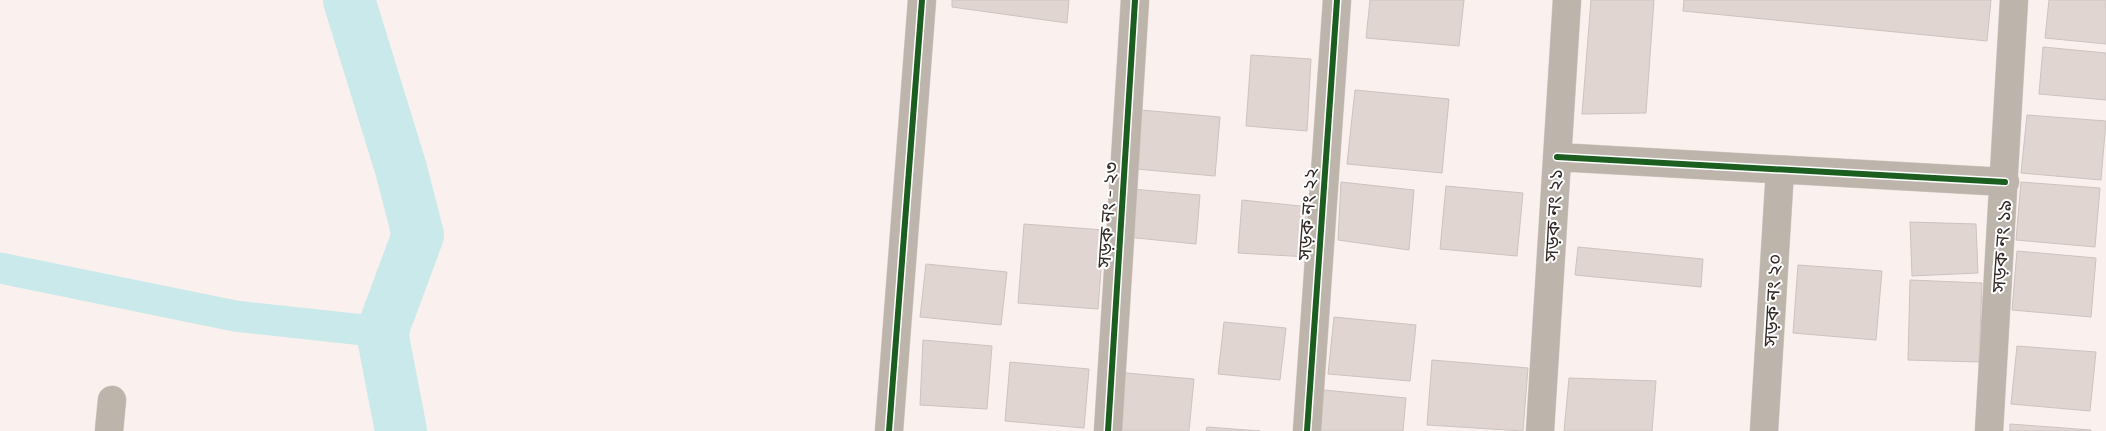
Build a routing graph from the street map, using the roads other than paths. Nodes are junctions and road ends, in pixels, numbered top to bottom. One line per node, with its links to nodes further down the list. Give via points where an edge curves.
1 (922, 0): 11 (street)
2 (1135, 0): 12 (street, সড়ক নং - ২৩)
3 (1337, 0): 13 (street, সড়ক নং ২২)
4 (1567, 0): 6 (street, সড়ক নং ২১)
5 (2014, 0): 8 (street, সড়ক নং ১৯)
6 (1557, 157): 7 (street); 14 (street, সড়ক নং ২১)
7 (1780, 170): 8 (street); 15 (street, সড়ক নং ২০)
8 (2005, 182): 16 (street, সড়ক নং ১৯)
9 (112, 400): 10 (street)
10 (109, 431)
11 (889, 431)
12 (1108, 431)
13 (1306, 431)
14 (1540, 431)
15 (1764, 431)
16 (1989, 431)

